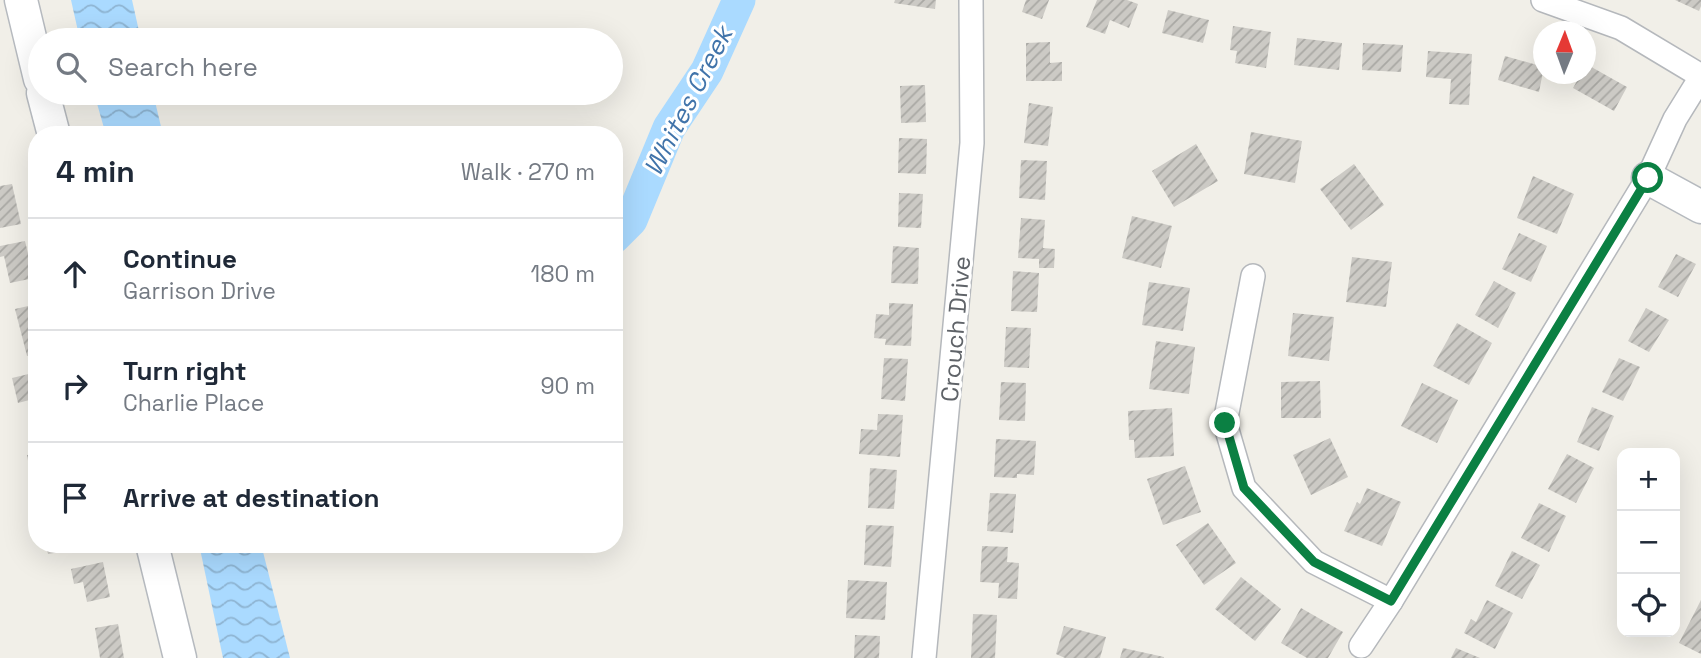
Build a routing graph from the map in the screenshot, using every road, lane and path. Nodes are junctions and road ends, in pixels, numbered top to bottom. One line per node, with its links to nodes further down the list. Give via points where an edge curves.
1 (21, 0): 4 (main road)
2 (971, 0): 15 (street, Crouch Drive, via 972,143)
3 (1543, 0): 5 (street, via 1621,27)
4 (28, 29)
5 (1701, 77): 8 (street, via 1675,119)
6 (46, 105): 7 (main road)
7 (52, 126)
8 (1648, 178): 9 (main road); 12 (street)
9 (1701, 207)
10 (1253, 276): 12 (street, via 1225,423 1244,488 1314,562)
11 (154, 553): 14 (main road)
12 (1391, 601): 13 (street)
13 (1361, 646)
14 (180, 658)
15 (924, 658)

